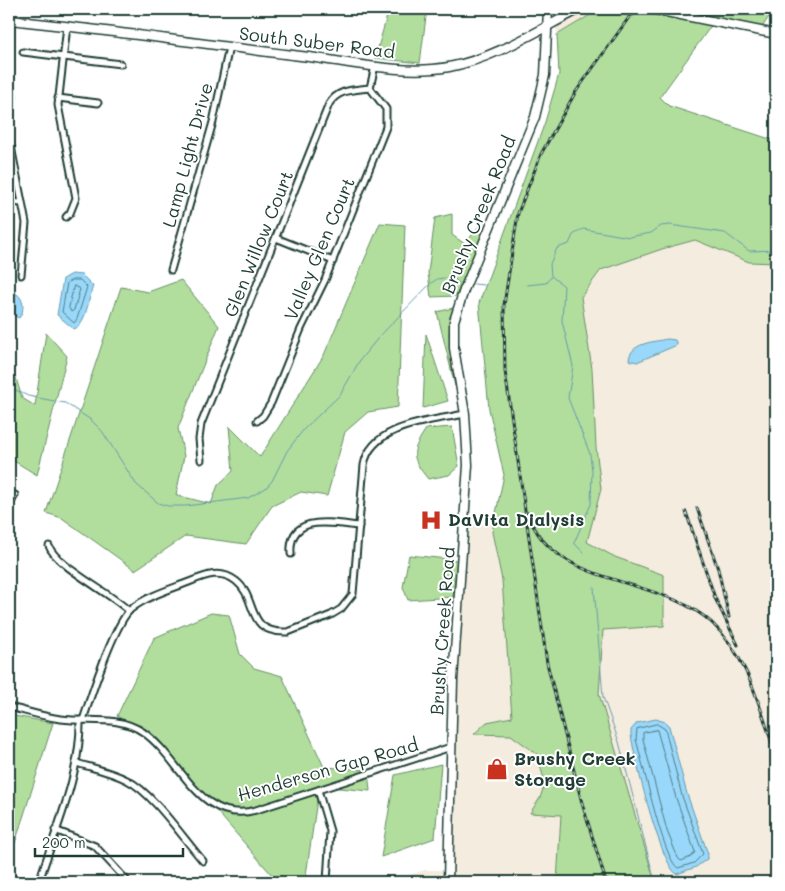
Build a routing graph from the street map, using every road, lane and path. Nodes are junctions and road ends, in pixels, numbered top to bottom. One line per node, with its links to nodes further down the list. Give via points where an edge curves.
1 (548, 9): 5 (main road, Brushy Creek Road)
2 (580, 9): 5 (main road, South Suber Road)
3 (651, 9): 7 (main road)
4 (9, 20): 6 (main road, South Suber Road)
5 (548, 25): 12 (main road, South Suber Road, via 496,52 464,64 430,68); 25 (main road, Brushy Creek Road, via 545,75 535,117 456,314 454,348)
6 (67, 26): 8 (main road, South Suber Road); 10 (street)
7 (776, 34)
8 (229, 47): 12 (main road, South Suber Road); 23 (street, Lamp Light Drive, via 213,122)
9 (23, 52): 10 (street)
10 (63, 58): 11 (street); 14 (street)
11 (121, 64)
12 (375, 66): 13 (street)
13 (370, 88): 21 (street, Glen Willow Court, via 344,91 332,100); 22 (street, Valley Glen Court, via 384,104 388,122)
14 (58, 98): 15 (street); 20 (street, via 76,194 75,204)
15 (98, 103)
16 (9, 136): 17 (street)
17 (10, 148): 19 (street)
18 (9, 202): 19 (street)
19 (22, 203): 24 (street, via 26,223)
20 (66, 217)
21 (276, 238): 22 (street); 27 (street, Glen Willow Court, via 201,424)
22 (333, 261): 26 (street, Valley Glen Court, via 271,403)
23 (171, 270)
24 (21, 275)
25 (465, 414): 30 (street, via 431,418 387,435 371,446 364,465); 36 (main road, Brushy Creek Road, via 467,488)
26 (257, 421)
27 (201, 460)
28 (15, 495): 29 (street)
29 (9, 506)
30 (359, 526): 32 (street, via 313,523 299,528 290,541); 33 (street, via 355,584 349,602 332,615 288,632 272,631 258,623 238,583 222,574 191,581)
31 (49, 546): 33 (street, via 56,558)
32 (291, 554)
33 (129, 611): 35 (street, via 118,627)
34 (9, 707): 35 (street, Henderson Gap Road, via 48,717)
35 (81, 720): 37 (street); 38 (street, Henderson Gap Road, via 116,721 136,728 160,746 204,799 227,811 250,811)
36 (451, 747): 38 (street, Henderson Gap Road); 44 (main road, Brushy Creek Road)
37 (76, 763): 39 (street); 40 (street, via 135,785)
38 (318, 790): 43 (street, via 330,831)
39 (55, 830): 41 (street); 42 (street, via 95,846)
40 (202, 861)
41 (38, 882)
42 (128, 882)
43 (327, 882)
44 (448, 882)

